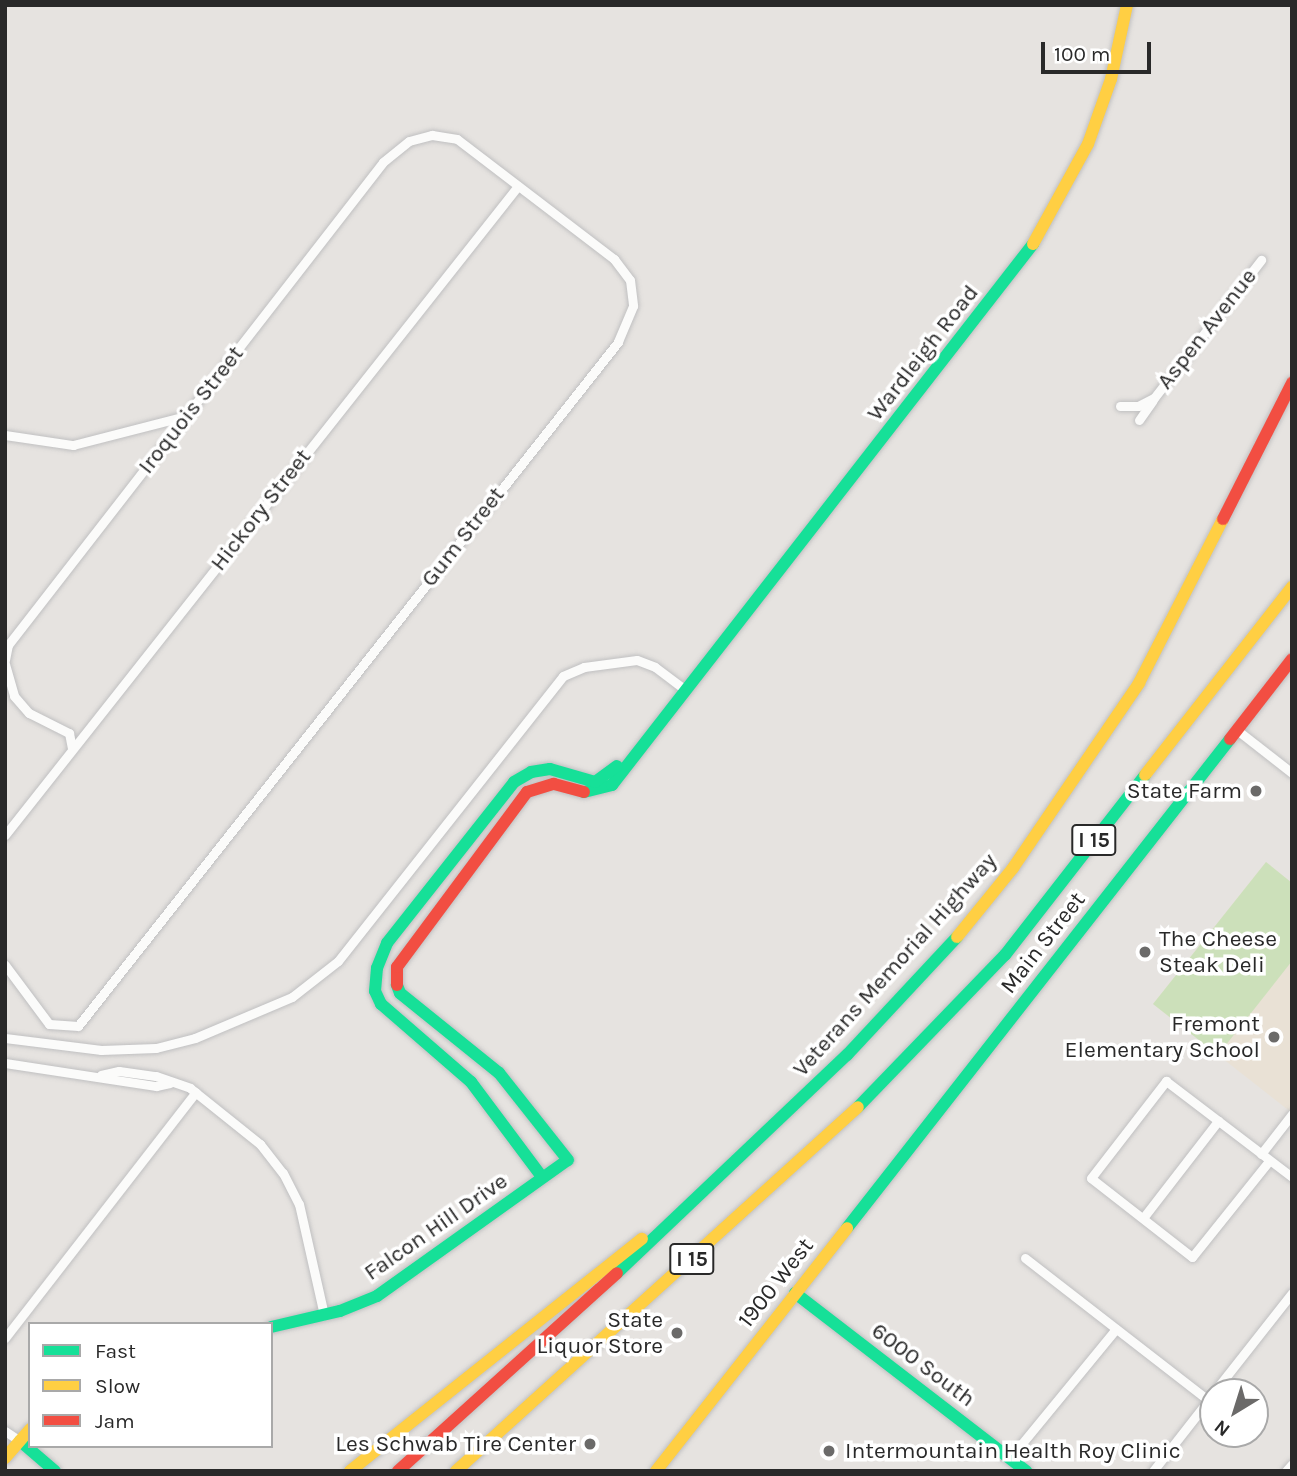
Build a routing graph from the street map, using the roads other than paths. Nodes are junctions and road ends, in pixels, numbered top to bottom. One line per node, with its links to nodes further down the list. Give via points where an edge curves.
1 (1127, 5): 14 (main road, Wardleigh Road, via 1096,125 1036,240)
2 (383, 162): 3 (street, Gum Street, via 409,141 432,135 457,139); 8 (street, Iroquois Street)
3 (518, 186): 16 (street, Hickory Street); 19 (street, Gum Street, via 614,259 630,281 634,306 618,342 78,1026 49,1024)
4 (1261, 260): 6 (street, Aspen Avenue)
5 (1292, 383): 29 (main road, Veterans Memorial Highway / I 15, via 1139,683 1013,868 847,1055)
6 (1154, 398): 7 (street, Aspen Avenue, via 1138,406); 9 (street, Aspen Avenue)
7 (1120, 406)
8 (186, 416): 10 (street, via 150,421 98,442 44,443); 12 (street, Iroquois Street)
9 (1139, 419)
10 (5, 435)
11 (1292, 587): 43 (main road, I 15, via 1005,955 805,1159)
12 (6, 657): 16 (street, Iroquois Street, via 14,696 29,713 69,733)
13 (1292, 659): 15 (main road, Main Street)
14 (685, 690): 20 (street, via 655,667 637,660 584,667 563,676 338,961 292,997 195,1038 156,1048 101,1050); 27 (main road, via 660,712 606,778 585,781 543,769 514,782 387,943 378,962 374,986 381,1004 471,1082); 27 (main road, Falcon Hill Drive, via 605,790 585,794 548,784 522,796 395,971 400,993 499,1073 572,1157)
15 (1237, 730): 17 (street); 24 (main road, Main Street)
16 (71, 751): 18 (street, Hickory Street)
17 (1292, 773)
18 (5, 835)
19 (5, 965)
20 (5, 1038)
21 (5, 1063): 22 (street, via 101,1075 125,1072)
22 (196, 1092): 34 (street, via 260,1144 289,1183 306,1226); 37 (street)
23 (1292, 1114): 26 (street)
24 (930, 1121): 32 (main road, 1900 West)
25 (1218, 1122): 26 (street); 30 (street); 30 (street, via 1166,1081 1091,1178)
26 (1265, 1158): 28 (street); 30 (street, via 1192,1257)
27 (542, 1177): 34 (main road, Falcon Hill Drive, via 408,1277 365,1302)
28 (1292, 1177)
29 (691, 1202): 45 (main road); 54 (main road, Veterans Memorial Highway / I 15, via 615,1278)
30 (1143, 1218)
31 (1025, 1258): 36 (street)
32 (795, 1293): 49 (main road, 6000 South); 57 (main road, 1900 West)
33 (1292, 1293): 38 (street)
34 (324, 1315): 35 (main road, Falcon Hill Drive)
35 (273, 1327)
36 (1116, 1329): 39 (street); 49 (street)
37 (5, 1338)
38 (1225, 1378)
39 (1199, 1386)
40 (1199, 1412): 59 (street)
41 (5, 1431): 44 (street)
42 (28, 1431): 44 (main road)
43 (498, 1434): 55 (main road, I 15); 56 (main road)
44 (20, 1441): 47 (main road); 48 (main road)
45 (386, 1442): 52 (main road); 53 (main road)
46 (28, 1448): 51 (main road)
47 (28, 1448)
48 (5, 1458)
49 (1010, 1458): 58 (main road, 6000 South)
50 (1292, 1464): 60 (street)
51 (55, 1471)
52 (337, 1471)
53 (350, 1471)
54 (398, 1471)
55 (456, 1471)
56 (466, 1471)
57 (656, 1471)
58 (1026, 1471)
59 (1153, 1471)
60 (1286, 1471)

